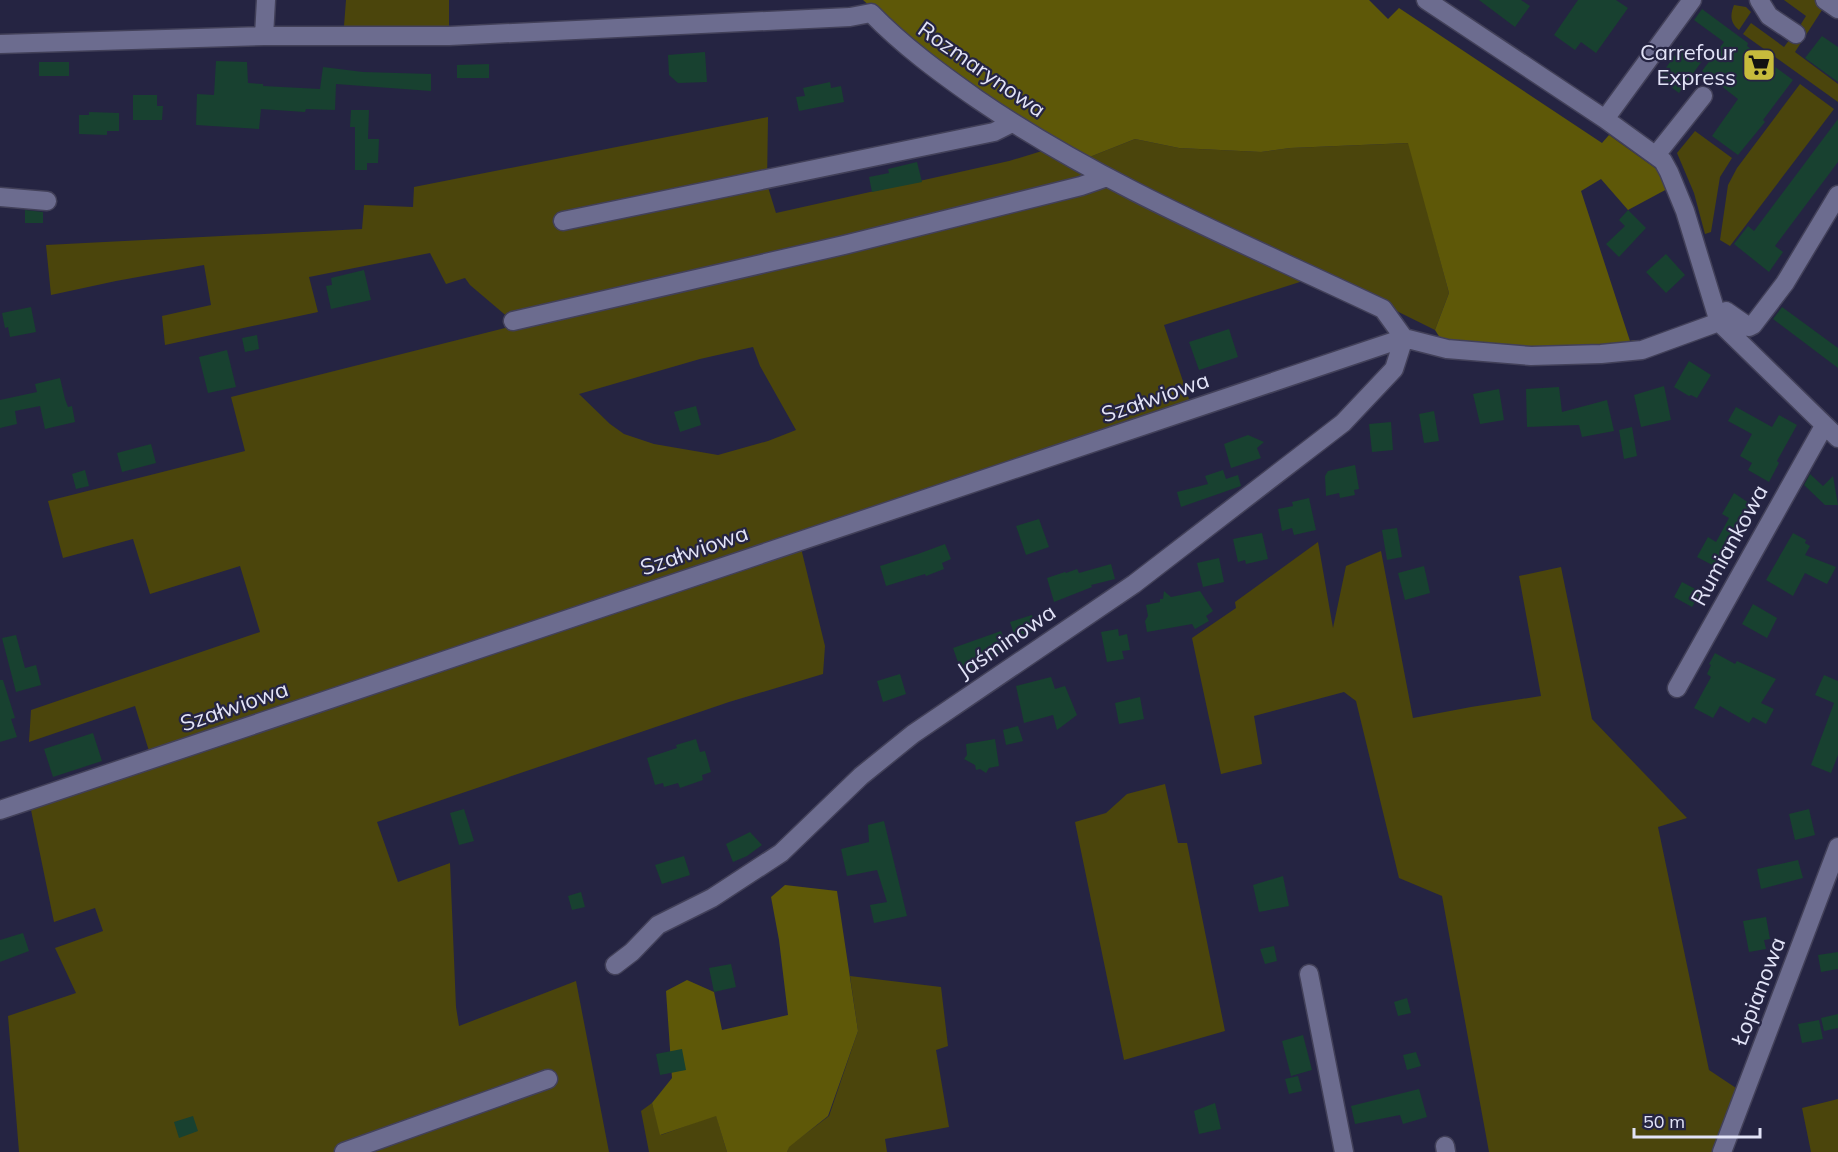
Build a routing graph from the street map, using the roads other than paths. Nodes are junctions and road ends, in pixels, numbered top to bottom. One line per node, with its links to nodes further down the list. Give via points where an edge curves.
1 (266, 0): 8 (street)
2 (1426, 0): 11 (street)
3 (1692, 0): 11 (street)
4 (1760, 0): 7 (street, via 1769,15)
5 (1825, 0): 6 (street)
6 (1838, 9)
7 (1796, 34)
8 (264, 36): 9 (street, Rozmarynowa); 12 (street, Rozmarynowa, via 505,34 871,13 946,77)
9 (0, 44)
10 (1703, 96): 13 (street)
11 (1605, 119): 13 (street)
12 (1012, 123): 14 (street, Rozmarynowa); 18 (street, via 994,132)
13 (1656, 155): 20 (street, via 1669,172 1684,211)
14 (1107, 177): 19 (street, via 844,245); 21 (street, Rozmarynowa, via 1383,309)
15 (1838, 195): 20 (street, via 1785,283 1753,325 1749,327 1726,311)
16 (0, 197): 17 (street)
17 (47, 201)
18 (563, 221)
19 (513, 321)
20 (1719, 322): 21 (street, via 1642,350 1601,354 1532,356 1479,352); 22 (street)
21 (1404, 338): 25 (street, Szałwiowa); 27 (street, Jaśminowa, via 1394,369 1343,423 1134,584 913,734 861,776 781,853 712,898 658,925)
22 (1824, 426): 23 (street); 24 (street, Rumiankowa)
23 (1838, 438)
24 (1677, 688)
25 (0, 810)
26 (1838, 847): 32 (street, Łopianowa)
27 (615, 965)
28 (1308, 974): 31 (street)
29 (548, 1079): 30 (street)
30 (344, 1152)
31 (1344, 1152)
32 (1722, 1152)

